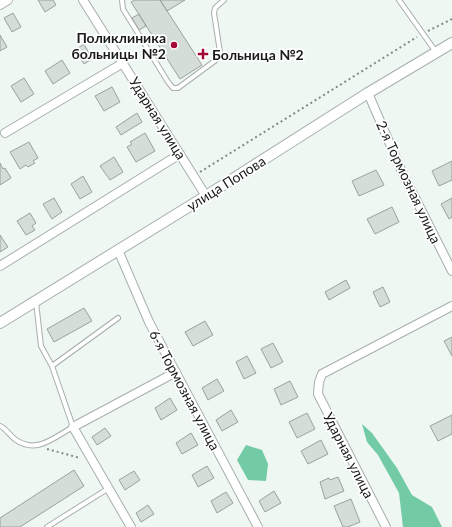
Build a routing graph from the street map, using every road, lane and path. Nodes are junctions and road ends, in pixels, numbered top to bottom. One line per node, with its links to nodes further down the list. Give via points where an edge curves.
1 (8, 0): 6 (street)
2 (83, 0): 11 (street, Ударная улица)
3 (122, 0): 4 (lane, via 123,9 168,82 173,88 178,88 216,60 220,52 214,13 215,8)
4 (224, 0)
5 (399, 0): 8 (lane)
6 (0, 5)
7 (452, 19): 8 (path)
8 (422, 34): 10 (lane); 15 (path)
9 (452, 43): 10 (street, улица Попова)
10 (436, 52): 12 (street, улица Попова)
11 (123, 63): 13 (street); 14 (street, Ударная улица)
12 (368, 93): 16 (street, улица Попова); 19 (street, 2-я Тормозная улица, via 402,172)
13 (4, 133)
14 (180, 154): 15 (street, Ударная улица); 18 (street)
15 (193, 176): 16 (street, Ударная улица)
16 (206, 196): 17 (street, улица Попова)
17 (118, 250): 20 (street, улица Попова); 25 (street, 6-я Тормозная улица, via 149,322)
18 (0, 266)
19 (452, 271)
20 (35, 300): 23 (street, улица Попова); 24 (lane, via 41,346)
21 (452, 306): 34 (street, Ударная улица, via 322,374 318,382 318,394)
22 (118, 318): 24 (lane)
23 (0, 323)
24 (52, 366): 27 (lane)
25 (176, 372): 27 (street); 33 (street, 6-я Тормозная улица)
26 (0, 426): 28 (lane, via 25,446)
27 (73, 427): 28 (lane); 29 (street)
28 (37, 446): 29 (path)
29 (92, 461): 30 (street)
30 (109, 488): 31 (lane); 32 (street)
31 (47, 527)
32 (131, 527)
33 (258, 527)
34 (386, 527)

